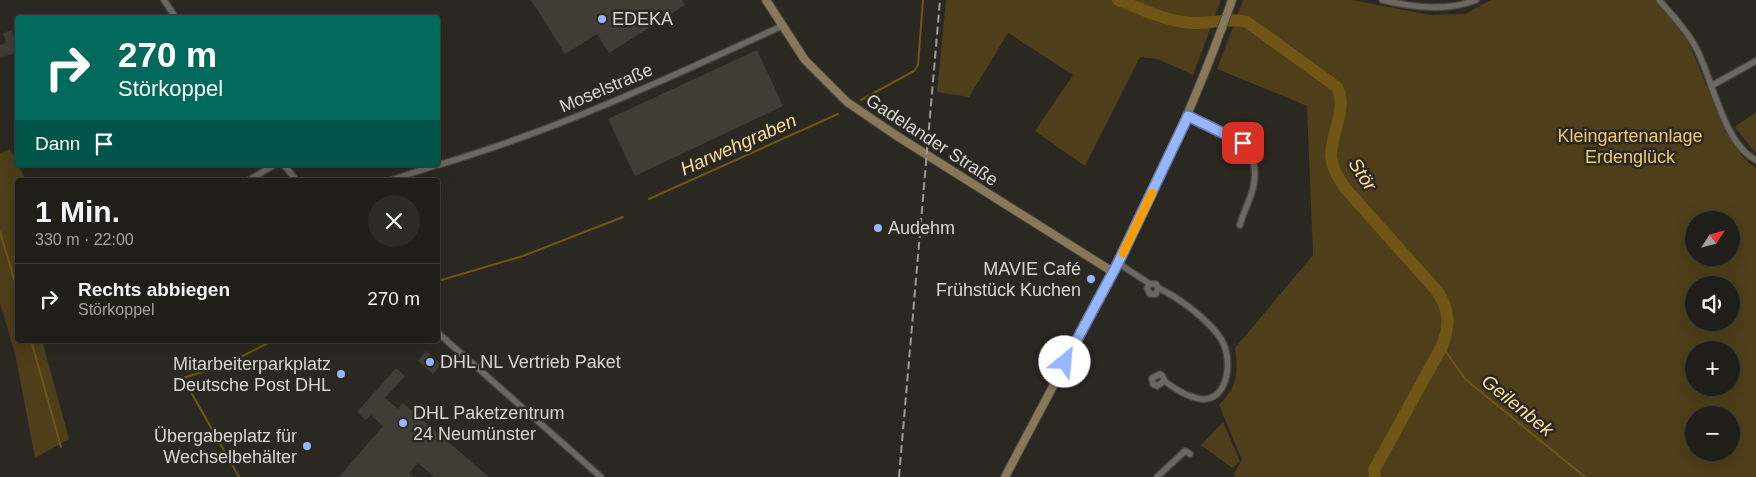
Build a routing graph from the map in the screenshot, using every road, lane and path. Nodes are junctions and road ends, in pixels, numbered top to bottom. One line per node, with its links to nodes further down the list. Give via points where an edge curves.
1 (164, 0): 7 (street)
2 (766, 0): 8 (street, Gadelander Straße)
3 (1232, 0): 11 (street)
4 (1382, 0): 5 (street, via 1426,8)
5 (1476, 0)
6 (1659, 0): 10 (street, via 1696,46)
7 (174, 15)
8 (782, 26): 13 (street, Moselstraße, via 596,110 504,145); 22 (street, Gadelander Straße, via 819,76 859,112)
9 (1756, 61): 10 (street)
10 (1711, 86): 12 (street, via 1736,139)
11 (1188, 116): 20 (street, via 1237,139 1250,152 1254,186); 21 (street)
12 (1756, 160)
13 (440, 164)
14 (271, 167): 17 (street)
15 (286, 167): 18 (street)
16 (431, 167): 19 (street, Moselstraße)
17 (252, 178)
18 (294, 178)
19 (397, 178)
20 (1240, 225)
21 (1118, 263): 22 (street); 23 (street)
22 (1113, 272): 29 (street)
23 (1150, 284): 24 (street, via 1156,284); 24 (street, via 1147,288 1150,294 1156,294)
24 (1158, 288): 26 (street, via 1186,306 1218,335 1228,358 1224,386 1208,398 1191,397)
25 (440, 335): 28 (street)
26 (1164, 381)
27 (1190, 454): 30 (street, via 1185,452)
28 (601, 477)
29 (1005, 477)
30 (1157, 477)

